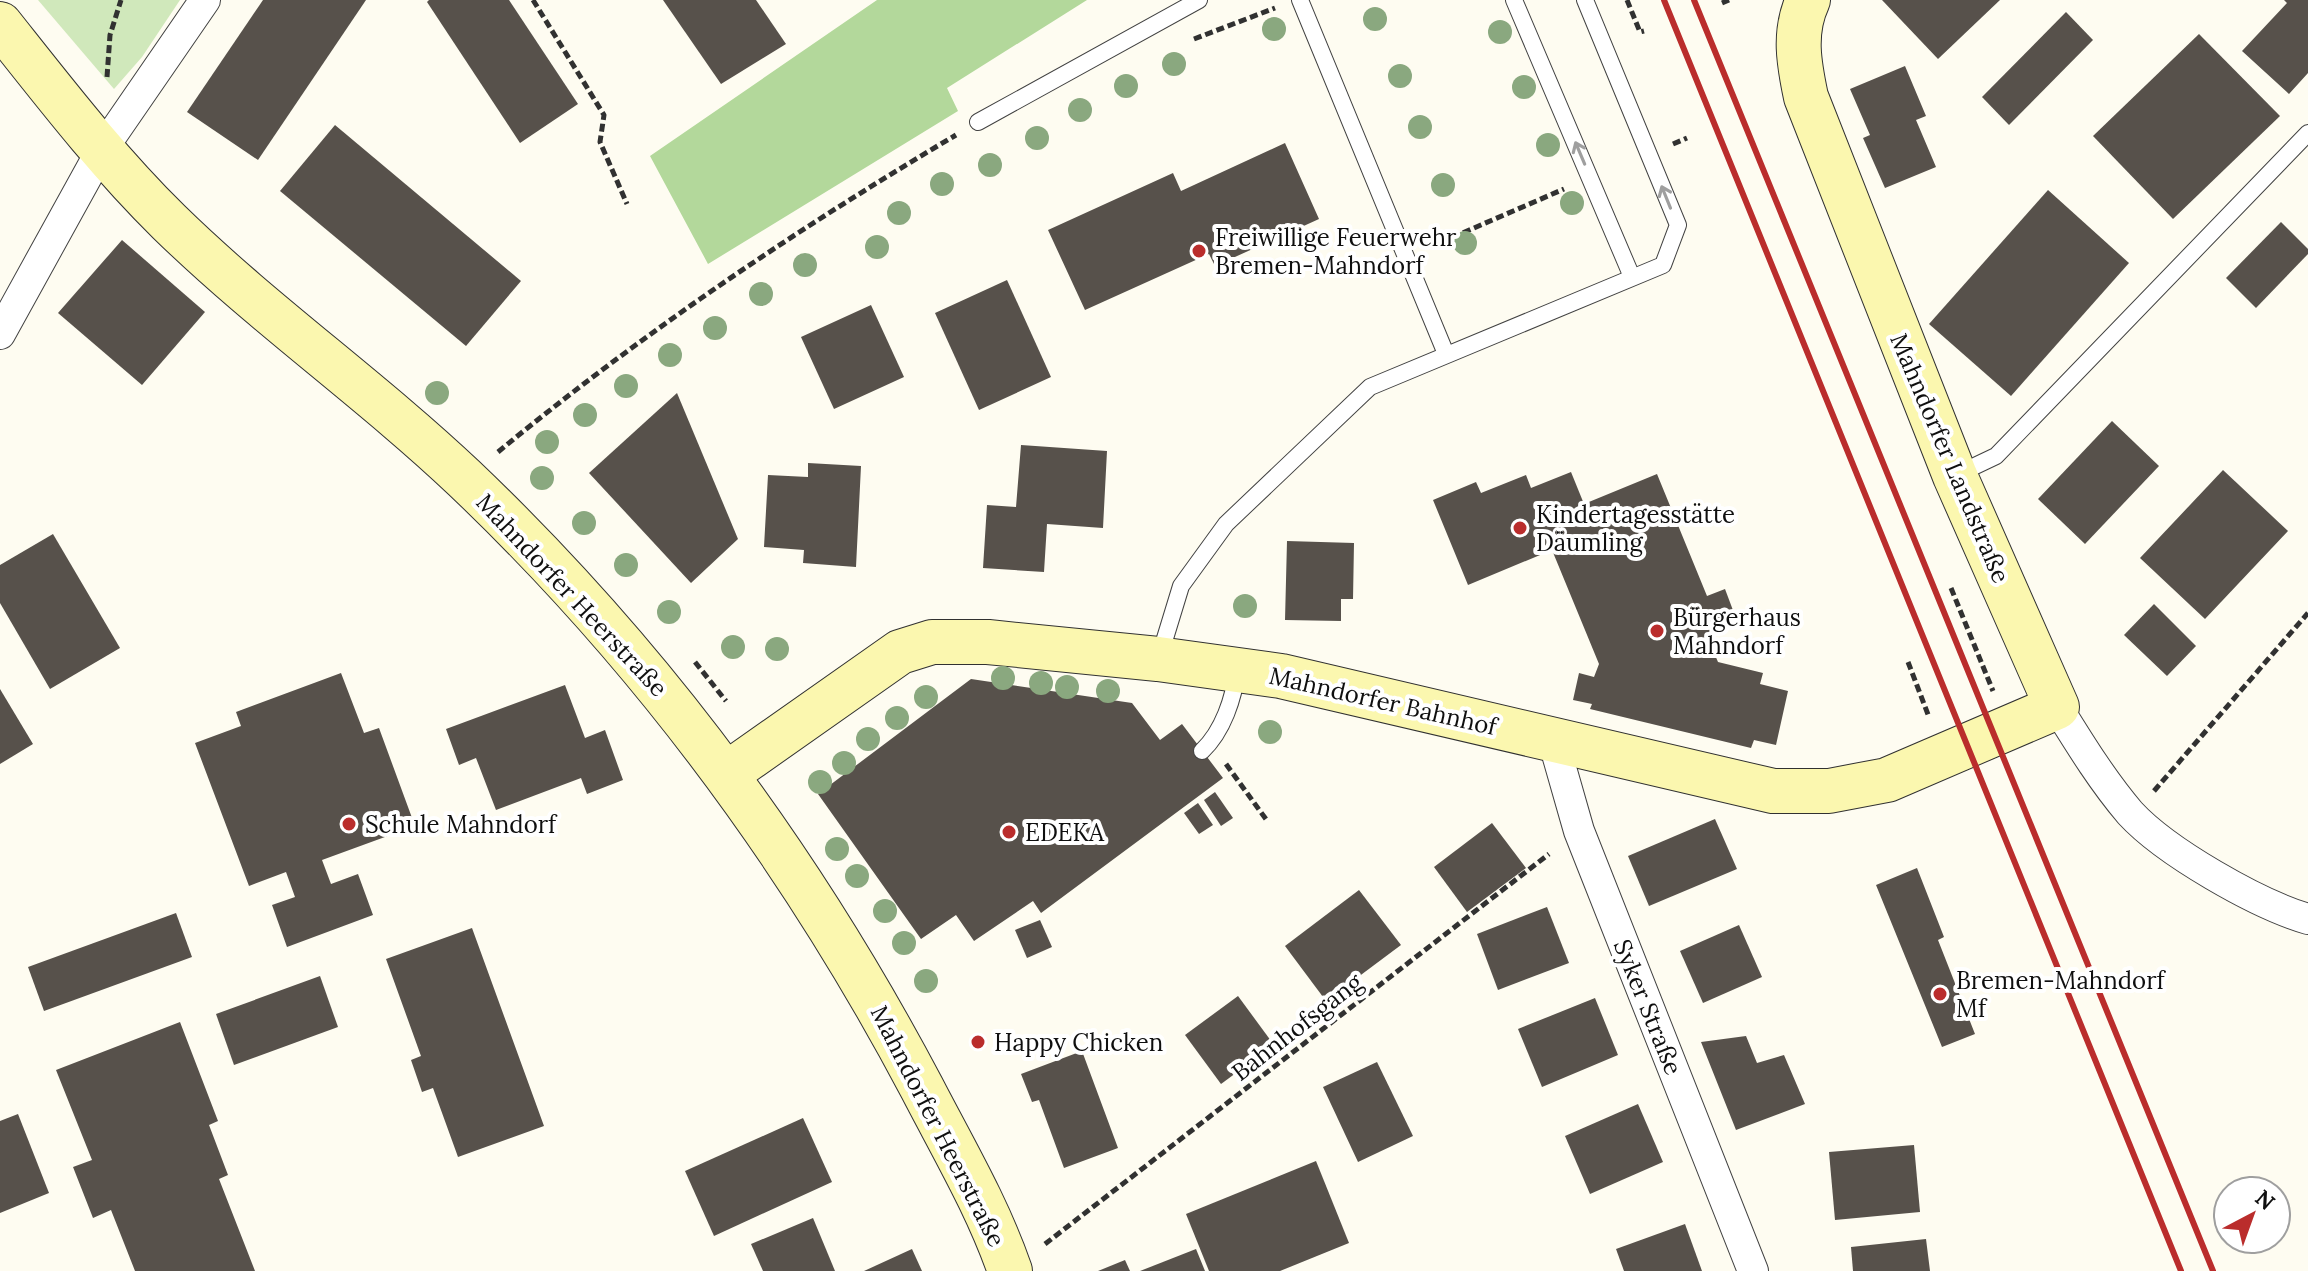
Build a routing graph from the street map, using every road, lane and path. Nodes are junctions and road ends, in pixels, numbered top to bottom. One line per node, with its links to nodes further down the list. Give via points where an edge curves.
1 (205, 0): 16 (street)
2 (533, 0): 19 (path, via 604,115 600,142)
3 (1199, 0): 13 (lane)
4 (1300, 0): 20 (lane)
5 (1514, 0): 18 (lane, one-way to 5)
6 (1585, 0): 17 (lane)
7 (1627, 0): 12 (path)
8 (1729, 0): 10 (path)
9 (1808, 0): 25 (street, Mahndorfer Landstraße, via 1797,53 1806,97)
10 (1722, 3)
11 (0, 24): 16 (street, Mahndorfer Heerstraße)
12 (1644, 31)
13 (978, 122): 24 (path, via 692,305)
14 (2308, 133): 25 (lane, via 1996,456)
15 (1687, 138): 17 (path)
16 (101, 151): 22 (street); 36 (street, Mahndorfer Heerstraße, via 171,224 509,522 683,715)
17 (1649, 154): 21 (lane, one-way to 17, via 1663,265 1678,225)
18 (1591, 178): 20 (path); 21 (lane)
19 (627, 204)
20 (1408, 256): 23 (lane)
21 (1632, 277): 23 (lane)
22 (0, 334)
23 (1446, 354): 28 (lane, via 1370,387 1226,524 1181,586)
24 (511, 441)
25 (1955, 476): 31 (street, Mahndorfer Landstraße)
26 (1951, 588): 32 (path)
27 (2308, 613): 37 (path)
28 (1158, 659): 30 (street, Mahndorfer Bahnhof); 36 (street, Mahndorfer Bahnhof, via 988,642 932,642 900,652)
29 (1908, 662): 35 (path)
30 (1237, 670): 33 (street, Mahndorfer Bahnhof); 34 (lane, via 1234,694)
31 (2057, 707): 32 (street, Mahndorfer Bahnhof); 37 (street, Mahndorfer Landstraße, via 2098,773)
32 (2009, 728): 35 (street, Mahndorfer Bahnhof)
33 (1553, 740): 35 (street, Mahndorfer Bahnhof, via 1773,791 1829,791 1887,780); 39 (street, Syker Straße)
34 (1206, 747): 38 (path)
35 (1944, 756)
36 (728, 773): 41 (street, Mahndorfer Heerstraße, via 776,840 892,1031 980,1197)
37 (2133, 816): 40 (street, Mahndorfer Landstraße, via 2200,867)
38 (1268, 822)
39 (1579, 831): 41 (path, Bahnhofsgang); 42 (street, Syker Straße)
40 (2308, 919)
41 (1023, 1260)
42 (1753, 1271)

